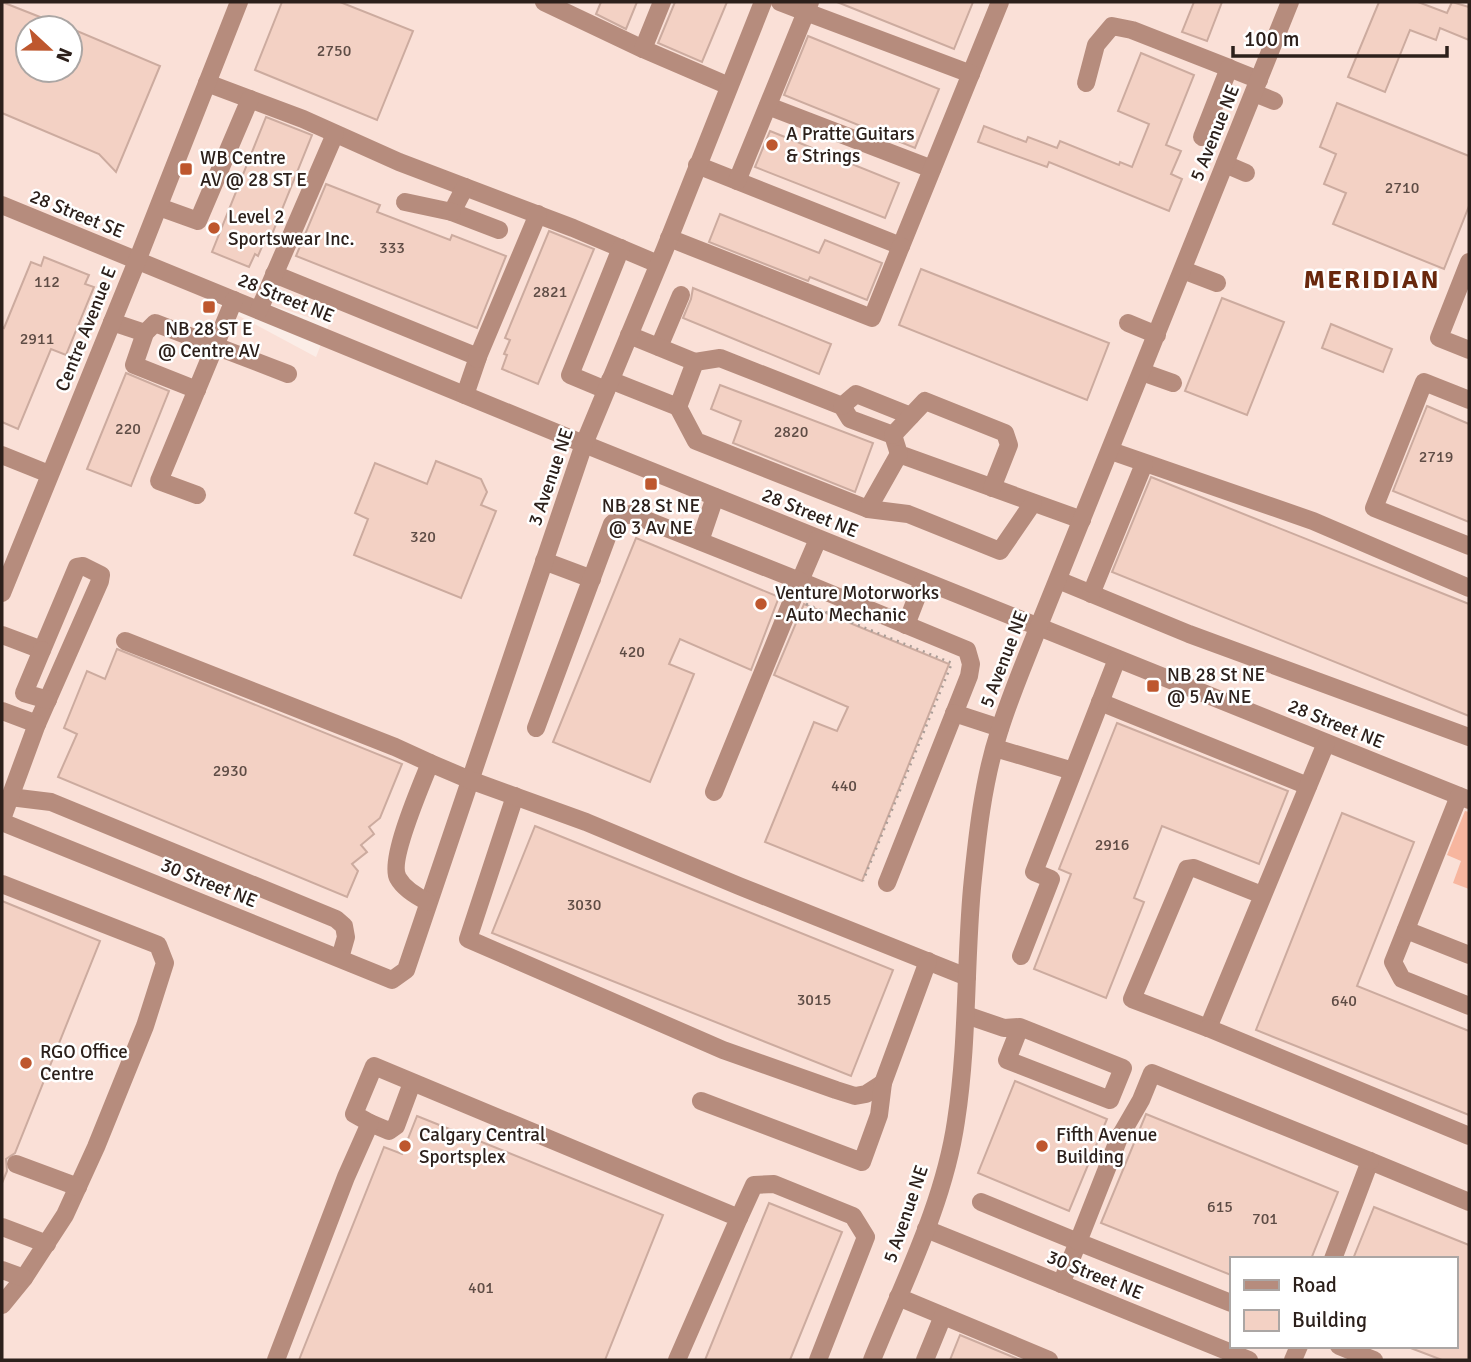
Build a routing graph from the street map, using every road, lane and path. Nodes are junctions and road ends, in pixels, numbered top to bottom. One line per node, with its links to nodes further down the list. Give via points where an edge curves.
1 (239, 2): 12 (street, Centre Avenue E)
2 (544, 2): 9 (street)
3 (662, 2): 9 (street)
4 (762, 2): 14 (street, 3 Avenue NE)
5 (780, 2): 8 (street)
6 (1000, 2): 11 (street)
7 (1290, 2): 15 (street, 5 Avenue NE)
8 (808, 7): 11 (street); 18 (street)
9 (643, 49): 14 (street)
10 (1229, 68): 13 (street, via 1112,26 1096,45); 15 (street); 20 (street)
11 (971, 74): 23 (street)
12 (207, 83): 16 (street); 28 (street, Centre Avenue E)
13 (1086, 83)
14 (729, 86): 22 (street, 3 Avenue NE)
15 (1256, 86): 17 (street); 21 (street, 5 Avenue NE)
16 (250, 99): 19 (street); 28 (street, via 198,221)
17 (1273, 101)
18 (768, 106): 23 (street); 25 (street)
19 (335, 134): 26 (street); 40 (street)
20 (1202, 137)
21 (1225, 164): 24 (street); 39 (street, 5 Avenue NE)
22 (697, 165): 25 (street); 33 (street, 3 Avenue NE)
23 (933, 169): 34 (street)
24 (1246, 173)
25 (737, 181): 34 (street)
26 (465, 187): 30 (street); 31 (street)
27 (405, 202): 30 (street)
28 (159, 206): 36 (street, Centre Avenue E)
29 (4, 212): 36 (street, 28 Street SE)
30 (452, 212): 32 (street)
31 (538, 214): 35 (street); 53 (street)
32 (499, 230)
33 (669, 238): 34 (street, via 872,318); 38 (street, 3 Avenue NE)
34 (901, 246)
35 (621, 248): 38 (street); 58 (street, via 570,375)
36 (137, 261): 43 (street, 28 Street NE); 45 (street, Centre Avenue E)
37 (1469, 262): 52 (street, via 1439,338)
38 (658, 264): 48 (street, 3 Avenue NE)
39 (1183, 270): 41 (street); 49 (street, 5 Avenue NE)
40 (274, 274): 44 (street); 53 (street)
41 (1217, 283)
42 (681, 295): 51 (street)
43 (234, 300): 44 (street, 28 Street NE); 50 (street)
44 (259, 310): 60 (street, 28 Street NE)
45 (112, 322): 47 (street); 71 (street, Centre Avenue E)
46 (1128, 323): 49 (street)
47 (145, 334): 50 (street, via 155,323); 59 (street, via 134,365)
48 (629, 335): 51 (street); 58 (street, 3 Avenue NE)
49 (1157, 335): 55 (street, 5 Avenue NE)
50 (215, 346): 56 (street); 59 (street)
51 (659, 347): 54 (street)
52 (1469, 350)
53 (478, 359): 60 (street)
54 (695, 362): 62 (street, via 720,358); 63 (street)
55 (1142, 372): 57 (street); 67 (street, 5 Avenue NE)
56 (288, 374)
57 (1173, 383)
58 (608, 385): 63 (street); 66 (street, 3 Avenue NE)
59 (197, 390): 73 (street, via 159,481)
60 (465, 395): 66 (street, 28 Street NE)
61 (1469, 401): 80 (street, via 1424,382 1374,508)
62 (842, 406): 64 (street, via 856,394); 65 (street, via 850,419)
63 (678, 407): 76 (street, via 696,441)
64 (911, 416): 65 (street); 72 (street, via 925,401 1005,433 1009,445)
65 (893, 435): 68 (street)
66 (583, 444): 74 (street, 28 Street NE); 81 (street, 3 Avenue NE)
67 (1111, 451): 70 (street); 77 (street, 5 Avenue NE)
68 (899, 454): 72 (street); 76 (street)
69 (2, 455): 71 (street)
70 (1144, 464): 86 (street, via 1313,522); 88 (street)
71 (49, 474): 87 (street, Centre Avenue E)
72 (992, 488): 75 (street)
73 (197, 495)
74 (715, 497): 78 (street, 28 Street NE); 79 (street)
75 (1032, 503): 76 (street, via 1000,551 908,514); 77 (street)
76 (868, 509)
77 (1082, 520): 83 (street, 5 Avenue NE)
78 (818, 539): 84 (street); 85 (street, 28 Street NE)
79 (700, 541): 82 (street, via 631,514 620,517 612,524); 84 (street)
80 (1469, 546)
81 (544, 561): 82 (street); 108 (street, 3 Avenue NE)
82 (592, 579): 101 (street)
83 (1058, 580): 88 (street); 91 (street, 5 Avenue NE)
84 (800, 581): 90 (street); 110 (street)
85 (923, 581): 90 (street); 91 (street, 28 Street NE)
86 (1469, 588)
87 (2, 593)
88 (1091, 594): 103 (street)
89 (806, 604): 115 (path, via 951,663)
90 (905, 625): 99 (street, via 967,650 969,676)
91 (1038, 628): 95 (street, 28 Street NE); 102 (street, 5 Avenue NE)
92 (2, 635): 94 (street)
93 (125, 641): 106 (street)
94 (42, 650): 96 (street, via 24,692); 96 (street, via 77,567 101,575)
95 (1117, 659): 97 (street); 104 (street, 28 Street NE)
96 (48, 700): 100 (street)
97 (1100, 702): 107 (street); 109 (street)
98 (2, 711): 100 (street)
99 (954, 713): 102 (street); 116 (street)
100 (37, 724): 112 (street)
101 (536, 728)
102 (1000, 728): 105 (street, 5 Avenue NE)
103 (1469, 737)
104 (1326, 743): 109 (street); 113 (street, 28 Street NE)
105 (995, 748): 107 (street); 126 (street, 5 Avenue NE, via 972,888)
106 (429, 763): 108 (street); 119 (street, via 396,866 397,878)
107 (1073, 771): 122 (street, via 1034,872 1051,879)
108 (470, 780): 111 (street); 119 (street, 3 Avenue NE)
109 (1308, 786): 118 (street)
110 (714, 792)
111 (515, 796): 124 (street); 132 (street, via 468,939 723,1049 836,1090 855,1096)
112 (10, 797): 114 (street); 123 (street, via 51,802 336,919 344,926 346,937)
113 (1464, 798): 120 (street)
114 (2, 821): 123 (street, 30 Street NE)
115 (863, 881)
116 (887, 883)
117 (2, 884): 138 (street, via 158,945 165,963 145,1026)
118 (1262, 895): 130 (street); 130 (street, via 1187,869 1132,999)
119 (428, 902): 125 (street, 3 Avenue NE, via 406,970)
120 (1406, 930): 121 (street); 127 (street, via 1393,962 1402,979)
121 (1469, 955)
122 (1021, 956)
123 (340, 958): 125 (street, 30 Street NE, via 392,980)
124 (928, 961): 126 (street); 132 (street)
125 (400, 974)
126 (968, 977): 128 (street, 5 Avenue NE)
127 (1469, 1006)
128 (966, 1015): 129 (street, via 1004,1028); 143 (street, 5 Avenue NE, via 956,1124)
129 (1020, 1027): 129 (street, via 1123,1068 1111,1100 1007,1060)
130 (1208, 1028): 135 (street)
131 (412, 1083): 134 (street, via 396,1126 389,1131); 134 (street, via 374,1066 354,1114); 141 (street)
132 (883, 1083): 133 (street, via 879,1115 862,1162)
133 (701, 1101)
134 (370, 1123): 155 (street)
135 (1469, 1136)
136 (1370, 1161): 140 (street); 144 (street, via 1152,1073 1119,1138); 146 (street)
137 (16, 1164): 138 (street)
138 (78, 1187): 145 (street)
139 (981, 1202): 144 (street)
140 (1469, 1202)
141 (739, 1218): 156 (street); 157 (street, via 754,1185 774,1184 853,1216 866,1237)
142 (2, 1227): 145 (street)
143 (926, 1229): 149 (street, 30 Street NE); 150 (street, 5 Avenue NE)
144 (1078, 1242): 149 (street); 151 (street)
145 (47, 1244): 148 (street)
146 (1334, 1257)
147 (2, 1270): 148 (street)
148 (24, 1279): 152 (street)
149 (1061, 1284): 161 (street, 30 Street NE)
150 (898, 1297): 153 (street); 158 (street, 5 Avenue NE)
151 (1230, 1303)
152 (2, 1305)
153 (943, 1316): 159 (street); 160 (street)
154 (1344, 1348): 162 (street)
155 (276, 1360)
156 (677, 1360)
157 (818, 1360)
158 (872, 1360)
159 (925, 1360)
160 (1049, 1360)
161 (1249, 1360)
162 (1374, 1360)

